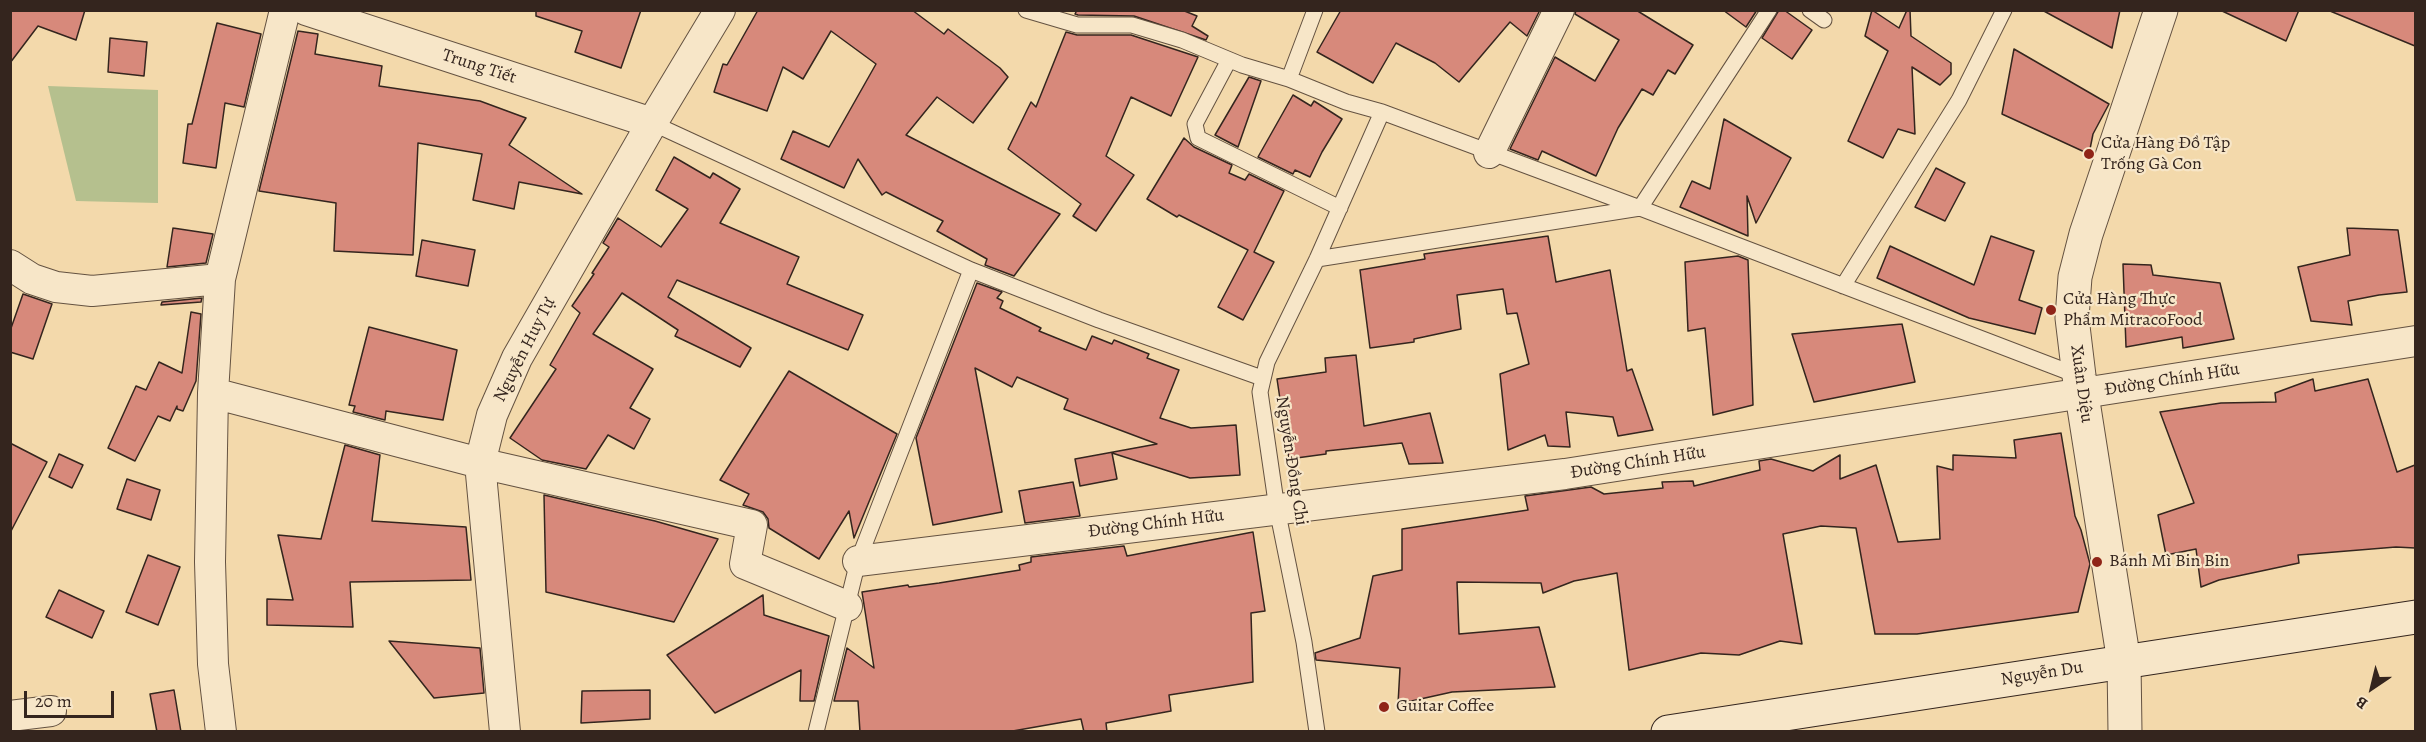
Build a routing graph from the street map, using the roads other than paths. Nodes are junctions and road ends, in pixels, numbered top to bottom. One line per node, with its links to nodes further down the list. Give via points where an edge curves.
1 (285, 10): 22 (street)
2 (306, 10): 15 (street, Trung Tiết)
3 (720, 10): 15 (street, Nguyễn Huy Tự)
4 (1026, 10): 12 (lane, via 1077,25 1132,25)
5 (1315, 10): 13 (lane)
6 (1559, 10): 16 (street)
7 (1769, 10): 18 (lane)
8 (1810, 10): 11 (lane)
9 (2004, 10): 23 (lane, via 1959,100)
10 (2161, 10): 26 (main road, Xuân Diệu, via 2075,277 2072,318)
11 (1824, 20)
12 (1229, 60): 13 (lane); 17 (lane, via 1195,124 1198,138)
13 (1289, 79): 14 (lane)
14 (1382, 112): 16 (lane); 17 (lane, Nguyễn Đồng Chi)
15 (652, 123): 21 (lane); 28 (street, Nguyễn Huy Tự, via 517,358 492,415)
16 (1489, 153): 18 (lane)
17 (1340, 208): 19 (lane, Nguyễn Đồng Chi)
18 (1640, 208): 19 (lane); 23 (lane)
19 (1317, 260): 25 (lane, Nguyễn Đồng Chi)
20 (10, 265): 22 (street, via 32,279 56,287 92,291)
21 (970, 270): 25 (lane); 30 (lane)
22 (220, 279): 27 (street)
23 (1843, 285): 26 (lane)
24 (2415, 341): 26 (street, Đường Chính Hữu)
25 (1262, 378): 29 (lane, Nguyễn Đồng Chi, via 1260,392)
26 (2080, 385): 29 (street, Đường Chính Hữu, via 1565,474); 33 (main road, Xuân Diệu)
27 (213, 393): 28 (street); 36 (street, via 210,562 213,664)
28 (480, 463): 31 (street, via 752,525 745,564); 37 (street, Nguyễn Huy Tự)
29 (1277, 509): 30 (street, Đường Chính Hữu); 39 (lane, Nguyễn Đồng Chi, via 1304,642)
30 (858, 561): 31 (lane)
31 (847, 606): 38 (lane)
32 (2415, 617): 33 (main road, Nguyễn Du)
33 (2124, 662): 40 (main road, Nguyễn Du); 41 (main road, Xuân Diệu)
34 (51, 711): 35 (street)
35 (10, 716)
36 (221, 732)
37 (505, 732)
38 (816, 732)
39 (1317, 732)
40 (1668, 732)
41 (2125, 732)

